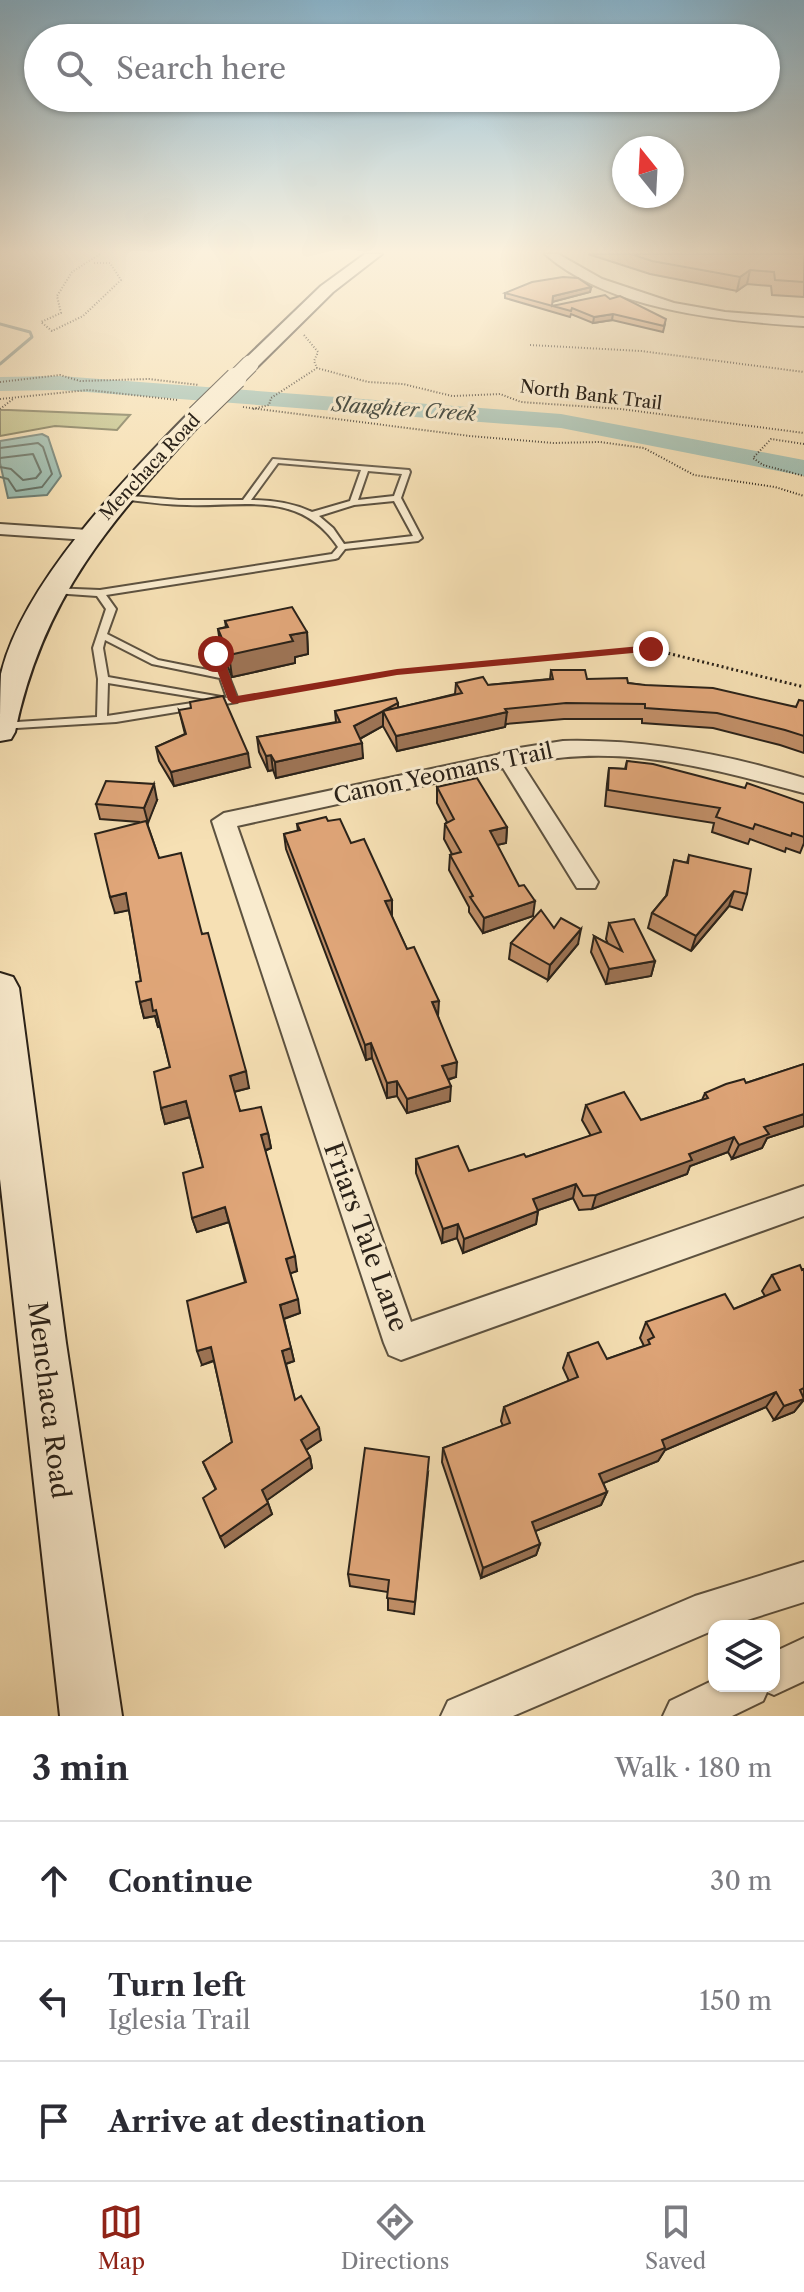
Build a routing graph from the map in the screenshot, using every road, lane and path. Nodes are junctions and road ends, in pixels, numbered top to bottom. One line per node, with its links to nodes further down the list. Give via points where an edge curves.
1 (279, 334): 11 (main road, Menchaca Road, bridge, via 250,364)
2 (304, 334): 4 (path, via 318,352)
3 (530, 345): 5 (path, via 641,351)
4 (317, 368): 13 (path, via 271,398 269,405); 14 (path, North Bank Trail, via 452,396 500,394 521,402)
5 (804, 372)
6 (0, 382): 7 (path, via 60,375 80,381 149,379)
7 (202, 385)
8 (15, 398): 9 (path); 11 (path, via 77,390 148,396); 12 (path)
9 (0, 399)
10 (243, 407): 13 (path)
11 (188, 408): 19 (main road, Menchaca Road)
12 (0, 409)
13 (253, 409): 18 (path, via 470,436 644,448 694,475)
14 (804, 433)
15 (804, 444): 17 (path, via 771,439 753,458)
16 (365, 468): 20 (lane, via 406,472); 21 (lane, via 276,461); 22 (lane)
17 (804, 476)
18 (804, 496)
19 (119, 497): 21 (lane, via 197,504); 25 (main road, Menchaca Road)
20 (397, 498): 22 (lane); 26 (lane, via 418,538)
21 (247, 500): 23 (lane)
22 (353, 503): 23 (lane)
23 (312, 515): 26 (lane, via 332,529)
24 (0, 529): 25 (street)
25 (88, 535): 27 (main road, Menchaca Road)
26 (342, 547): 28 (lane, via 335,556)
27 (51, 590): 28 (lane); 36 (main road, Menchaca Road, via 22,653)
28 (100, 593): 29 (lane, via 111,609)
29 (102, 635): 31 (lane, via 155,662); 32 (lane, via 98,648)
30 (216, 654): 31 (lane)
31 (224, 676): 34 (lane)
32 (103, 679): 34 (lane); 35 (lane)
33 (804, 687): 34 (path, via 651,649 397,672)
34 (233, 700): 35 (lane)
35 (102, 720): 36 (lane)
36 (0, 729)
37 (507, 757): 38 (street, Canon Yeomans Trail, via 563,748 650,749 710,758); 39 (street, Canon Yeomans Trail); 40 (street)
38 (804, 786)
39 (224, 821): 42 (street, Friars Tale Lane, via 401,1343)
40 (586, 882)
41 (0, 992): 47 (main road, Menchaca Road)
42 (804, 1201)
43 (804, 1582): 48 (street, via 695,1616)
44 (804, 1659): 45 (street)
45 (780, 1671)
46 (735, 1692): 49 (street)
47 (91, 1716)
48 (463, 1716)
49 (685, 1716)

